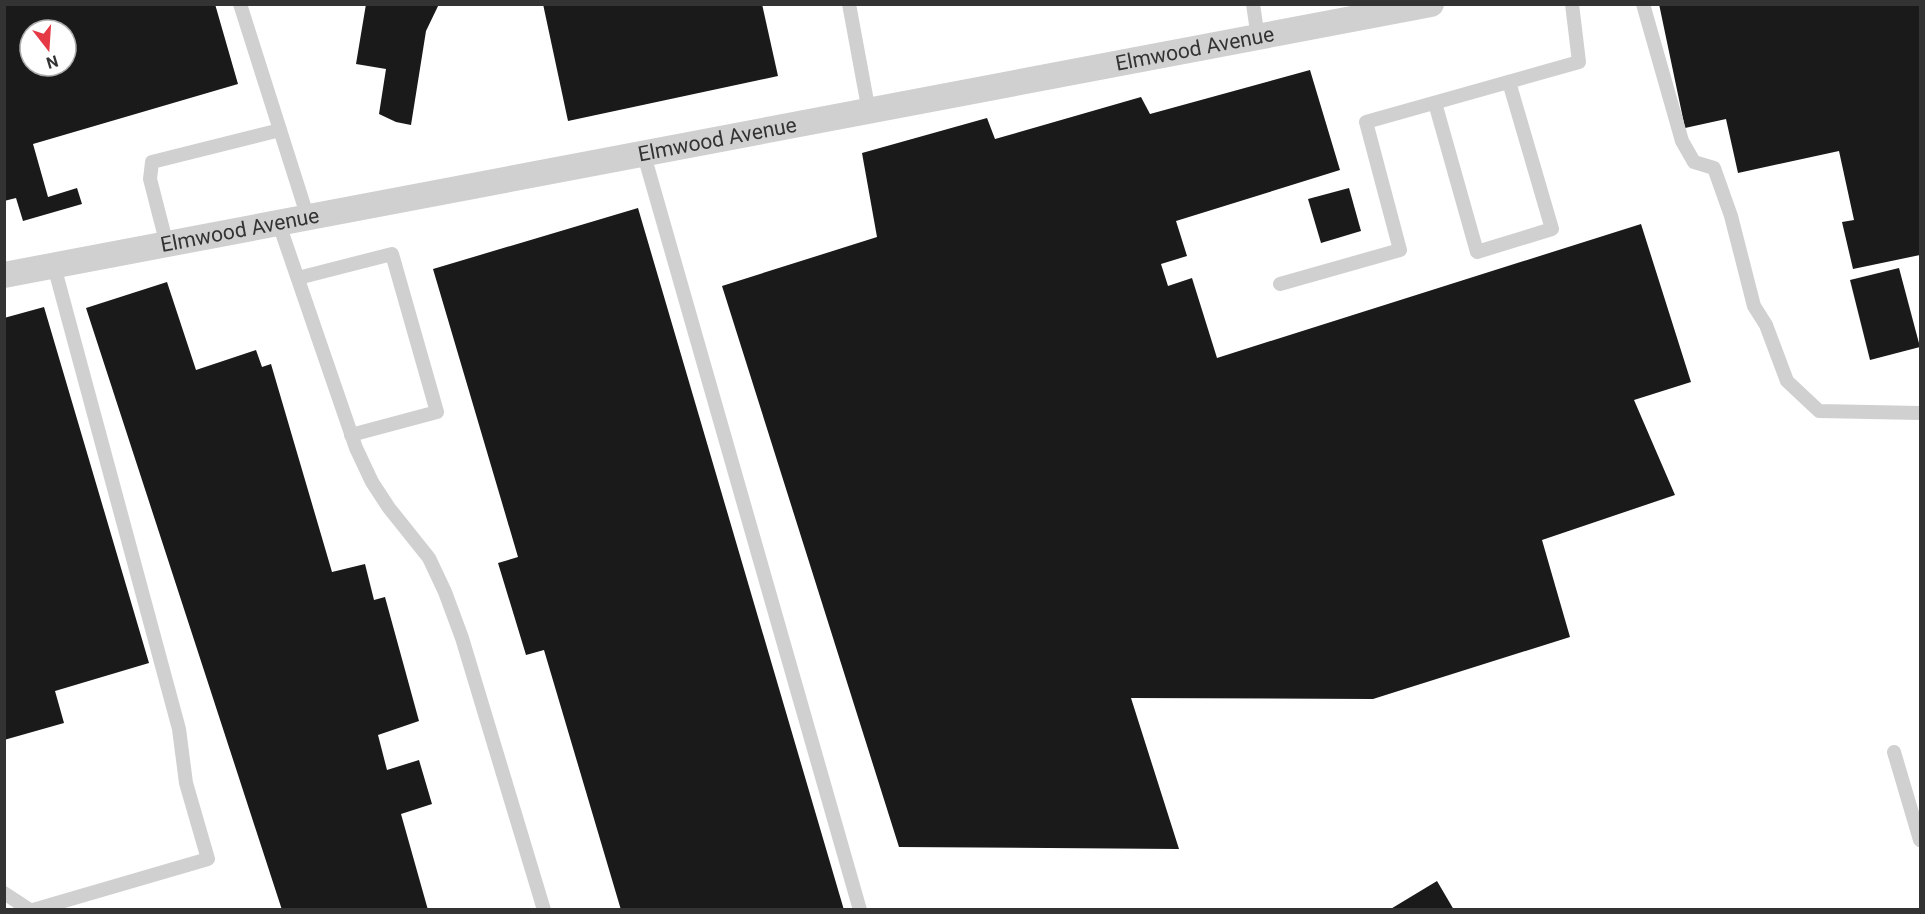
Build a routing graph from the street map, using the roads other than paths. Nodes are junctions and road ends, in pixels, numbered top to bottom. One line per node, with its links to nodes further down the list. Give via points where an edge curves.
1 (240, 4): 11 (lane)
2 (849, 4): 10 (lane)
3 (1253, 4): 7 (lane)
4 (1431, 4): 7 (street, Elmwood Avenue)
5 (1572, 4): 8 (lane, via 1579,62)
6 (1643, 4): 20 (lane, via 1682,141 1694,162 1714,168 1754,306 1766,325 1787,381 1819,411)
7 (1258, 38): 10 (street, Elmwood Avenue)
8 (1509, 82): 9 (lane); 9 (lane, via 1552,230 1478,252)
9 (1435, 103): 19 (lane, via 1366,122 1400,250)
10 (869, 112): 12 (street, Elmwood Avenue)
11 (280, 130): 13 (lane); 15 (lane, via 153,162 150,179)
12 (644, 155): 13 (street, Elmwood Avenue); 27 (lane)
13 (308, 219): 14 (street, Elmwood Avenue)
14 (279, 224): 15 (street, Elmwood Avenue); 18 (lane)
15 (167, 245): 16 (street, Elmwood Avenue)
16 (54, 266): 17 (street, Elmwood Avenue); 25 (lane, via 179,729 186,783 208,859)
17 (4, 275)
18 (298, 278): 21 (lane); 21 (lane, via 392,254 436,412)
19 (1280, 284)
20 (1920, 413)
21 (351, 435): 26 (lane, via 372,482 429,558 446,592)
22 (1894, 752): 23 (lane)
23 (1920, 840)
24 (4, 893): 25 (lane)
25 (31, 909)
26 (544, 909)
27 (860, 909)

